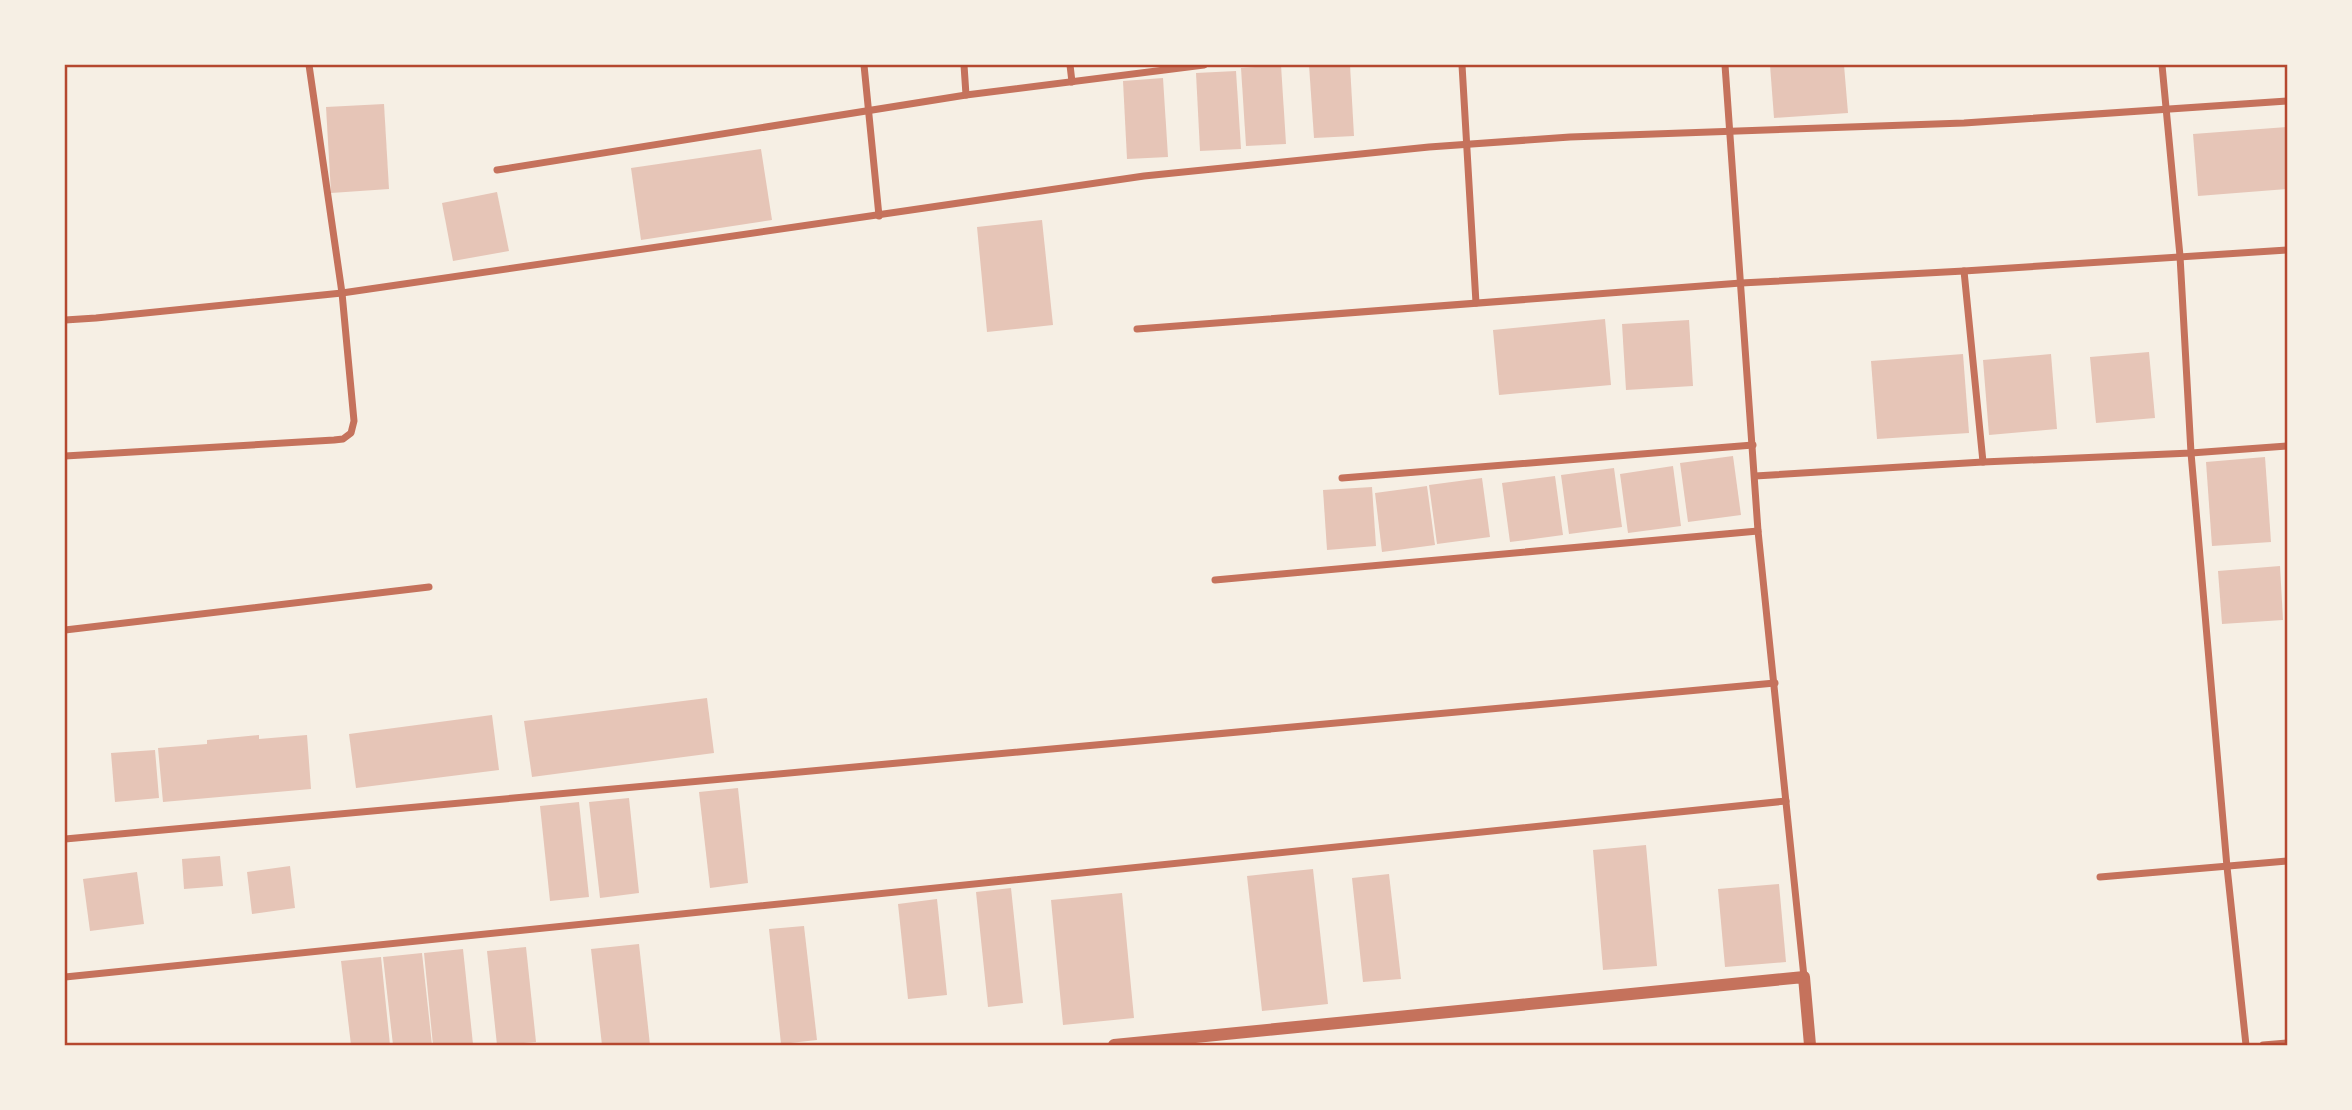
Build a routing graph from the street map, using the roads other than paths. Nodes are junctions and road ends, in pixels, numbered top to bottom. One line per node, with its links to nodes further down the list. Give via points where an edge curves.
1 (309, 65): 22 (street)
2 (864, 65): 13 (street)
3 (964, 65): 10 (street)
4 (1070, 65): 9 (street)
5 (1204, 65): 9 (street)
6 (1462, 65): 15 (street)
7 (1725, 65): 14 (street)
8 (2162, 65): 12 (street)
9 (1072, 82): 10 (street)
10 (966, 95): 13 (street)
11 (2287, 101): 12 (street)
12 (2166, 108): 14 (street, via 1965,122); 19 (street)
13 (868, 111): 16 (street); 17 (street)
14 (1731, 129): 15 (street); 21 (street)
15 (1466, 144): 17 (street, via 1144,176); 23 (street)
16 (497, 170)
17 (879, 216): 22 (street)
18 (2287, 250): 19 (street)
19 (2180, 256): 20 (street); 28 (street)
20 (1964, 271): 21 (street); 30 (street)
21 (1741, 283): 23 (street); 26 (street)
22 (342, 293): 24 (street); 29 (street, via 354,421 351,433 343,439)
23 (1476, 303): 25 (street)
24 (65, 320)
25 (1137, 329)
26 (1753, 445): 31 (street); 32 (street)
27 (2287, 446): 28 (street)
28 (2192, 453): 30 (street); 41 (street)
29 (65, 456)
30 (1983, 462): 31 (street)
31 (1755, 475): 33 (street)
32 (1342, 478)
33 (1758, 531): 34 (street); 37 (street)
34 (1215, 580)
35 (429, 587): 36 (street)
36 (65, 630)
37 (1775, 683): 38 (street); 39 (street)
38 (1786, 801): 43 (street); 44 (street)
39 (65, 839)
40 (2287, 860): 41 (street)
41 (2227, 867): 42 (street); 48 (street)
42 (2100, 877)
43 (65, 977)
44 (1804, 977): 46 (street); 47 (street)
45 (2287, 1043): 49 (street)
46 (1114, 1045)
47 (1810, 1045)
48 (2246, 1045)
49 (2263, 1045)

